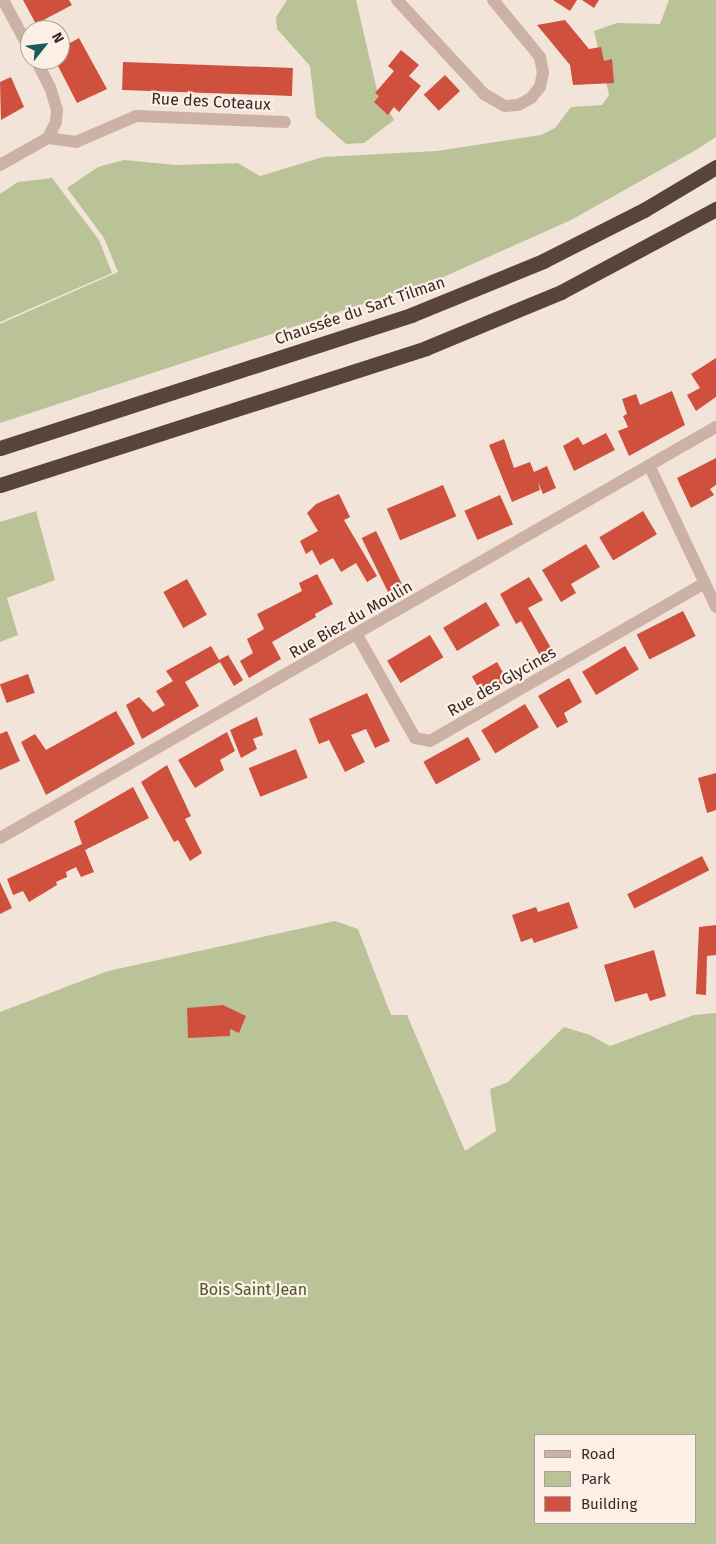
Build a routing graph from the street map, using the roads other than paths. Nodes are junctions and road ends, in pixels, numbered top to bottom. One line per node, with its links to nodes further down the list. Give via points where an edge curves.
1 (3, 0): 4 (street)
2 (397, 0): 3 (street, via 484,94 505,106 518,105 531,98 540,87 544,73 540,58)
3 (493, 0)
4 (20, 31)
5 (41, 70): 7 (street, via 57,110 56,122)
6 (284, 122): 7 (street, Rue des Coteaux, via 145,115 126,119 76,142)
7 (48, 138): 8 (street)
8 (0, 166)
9 (716, 167): 12 (highway, Chaussée du Sart Tilman, via 644,210 543,261 411,314)
10 (716, 209): 14 (highway, via 560,292 426,348)
11 (716, 427): 13 (street, Rue Biez du Moulin)
12 (0, 448)
13 (649, 465): 15 (street); 17 (street, Rue Biez du Moulin)
14 (0, 486)
15 (705, 583): 16 (street); 17 (street, Rue des Glycines, via 430,741 415,738)
16 (716, 607)
17 (357, 635): 18 (street, Rue Biez du Moulin)
18 (0, 838)

